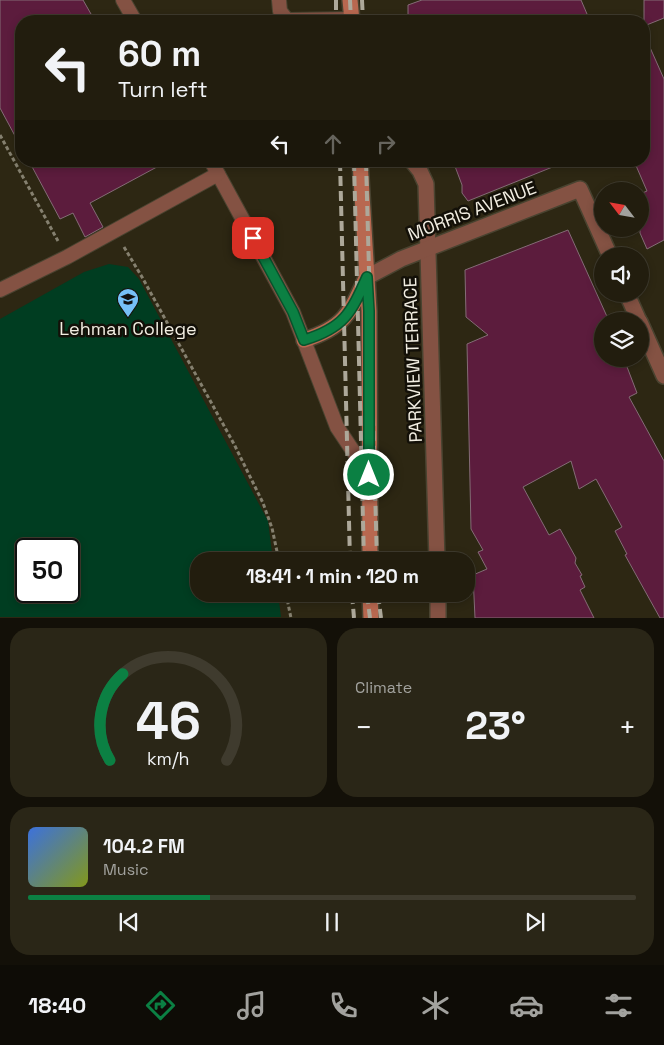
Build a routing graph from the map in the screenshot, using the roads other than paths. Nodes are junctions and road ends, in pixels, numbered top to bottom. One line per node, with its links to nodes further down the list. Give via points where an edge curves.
1 (123, 0): 4 (lane)
2 (279, 0): 5 (lane)
3 (350, 0): 6 (main road)
4 (132, 15)
5 (284, 15)
6 (352, 15)
7 (214, 167): 10 (lane)
8 (360, 167): 13 (main road)
9 (417, 167): 12 (street, PARKVIEW TERRACE, via 426,184)
10 (218, 174): 14 (lane); 15 (lane, via 293,312)
11 (606, 247): 12 (street, MORRIS AVENUE, via 580,189)
12 (428, 248): 13 (street, MORRIS AVENUE); 20 (street, PARKVIEW TERRACE)
13 (367, 277): 15 (main road, via 354,305 342,321 324,334); 18 (main road)
14 (0, 290)
15 (304, 340): 18 (lane, via 338,427)
16 (649, 342): 17 (street)
17 (664, 376)
18 (369, 475): 19 (main road)
19 (370, 552)
20 (437, 552)
21 (370, 602): 23 (main road)
22 (438, 602): 24 (street)
23 (371, 618)
24 (438, 618)

